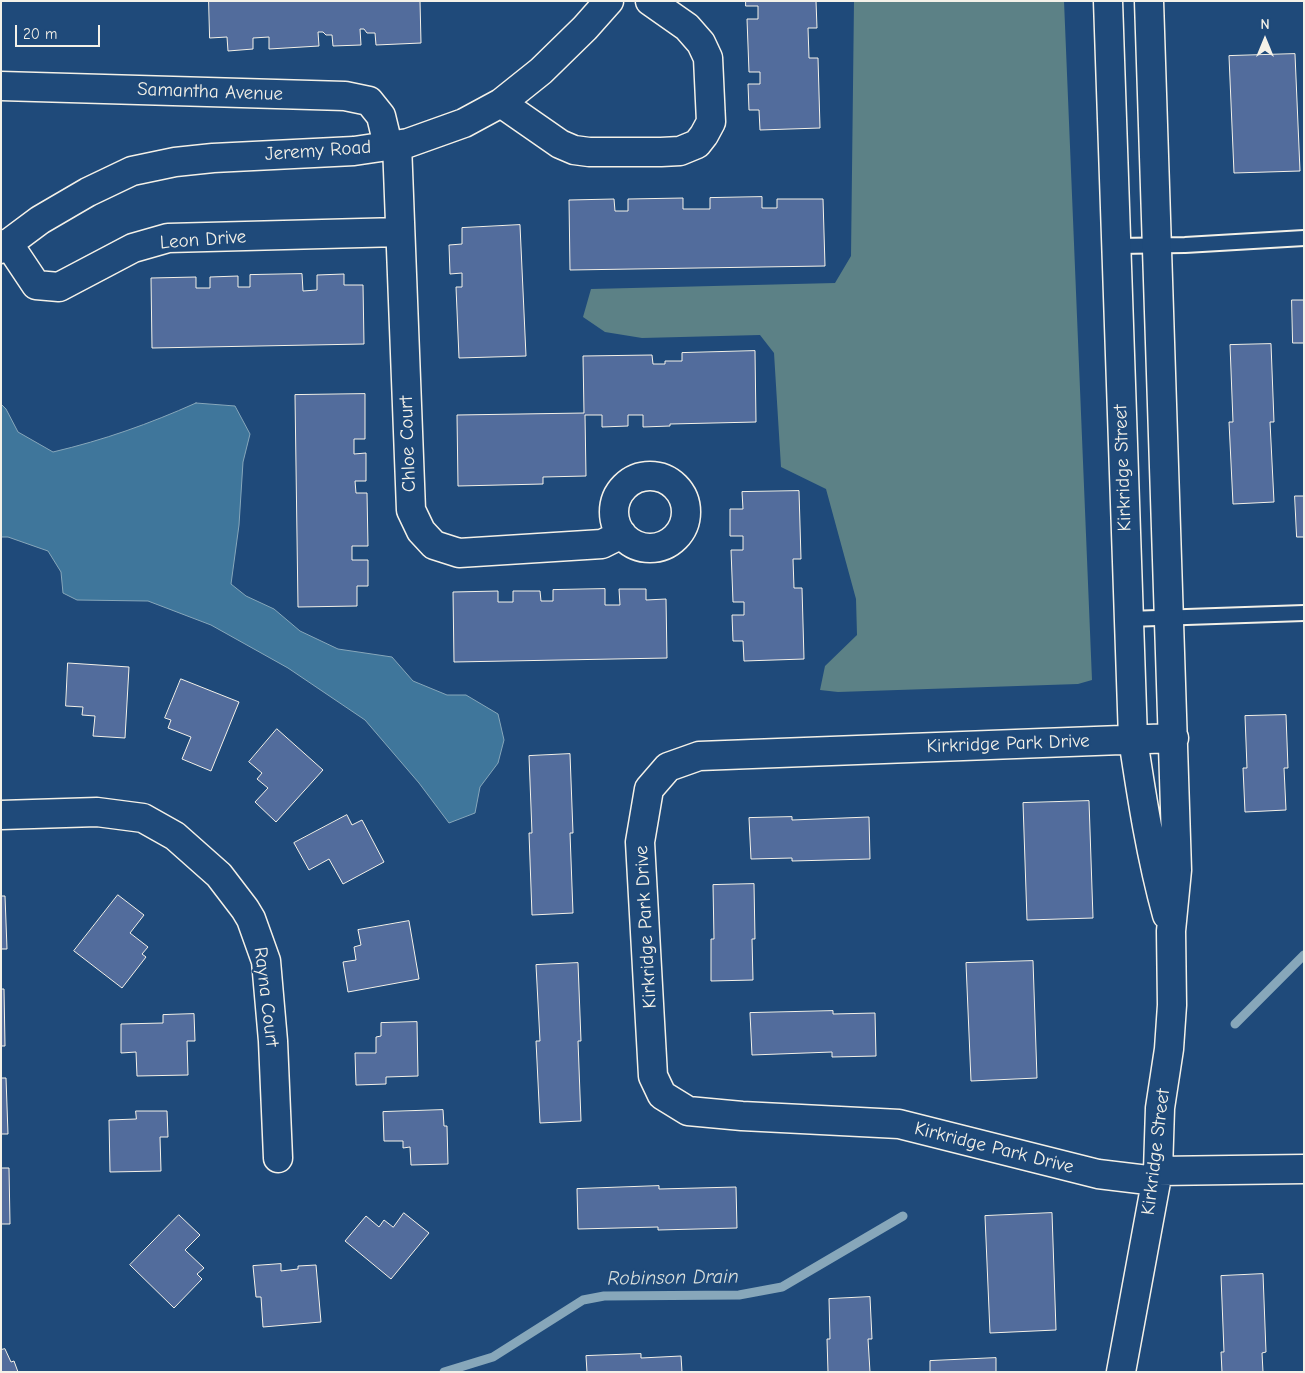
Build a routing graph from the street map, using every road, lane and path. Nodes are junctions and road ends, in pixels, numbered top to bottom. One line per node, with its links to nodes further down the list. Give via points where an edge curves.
1 (609, 1): 6 (street, Jeremy Road, via 541,71)
2 (650, 1): 6 (street, via 687,27 701,43 708,58 711,122 697,144 680,151 582,151 560,144)
3 (1108, 1): 12 (street, Kirkridge Street)
4 (1149, 1): 10 (street, Kirkridge Street)
5 (1, 86): 7 (street, Samantha Avenue, via 345,96 369,101 381,116)
6 (500, 103): 7 (street, Jeremy Road, via 464,123)
7 (392, 145): 8 (street, Chloe Court); 11 (street, Jeremy Road, via 354,151 213,158 132,171 40,220)
8 (400, 232): 11 (street, Leon Drive, via 168,238 133,248 59,287 36,285); 13 (street, Chloe Court, via 411,510 421,531 434,545 459,553 602,544)
9 (1304, 238): 10 (lane)
10 (1157, 245): 12 (lane); 15 (street, Kirkridge Street)
11 (4, 246)
12 (1117, 246): 16 (street, Kirkridge Street)
13 (622, 534)
14 (1304, 613): 15 (lane)
15 (1168, 617): 16 (lane); 17 (street, Kirkridge Street)
16 (1128, 618): 18 (street, Kirkridge Street)
17 (1174, 738): 18 (street, Kirkridge Park Drive); 20 (street, Kirkridge Street, via 1177,870)
18 (1133, 739): 20 (street, Kirkridge Street, via 1154,870); 23 (street, Kirkridge Park Drive, via 699,756 668,767 649,788 640,842 653,1076 662,1095 688,1110 899,1124 1098,1174)
19 (1, 815): 21 (street, Rayna Court, via 97,812 143,818 175,836 219,875 246,909 266,961)
20 (1171, 931): 23 (street, Kirkridge Street, via 1170,1048 1160,1108)
21 (278, 1158)
22 (1304, 1168): 23 (street, Kirkridge Park Drive)
23 (1157, 1176): 24 (street, Kirkridge Street)
24 (1121, 1372)

